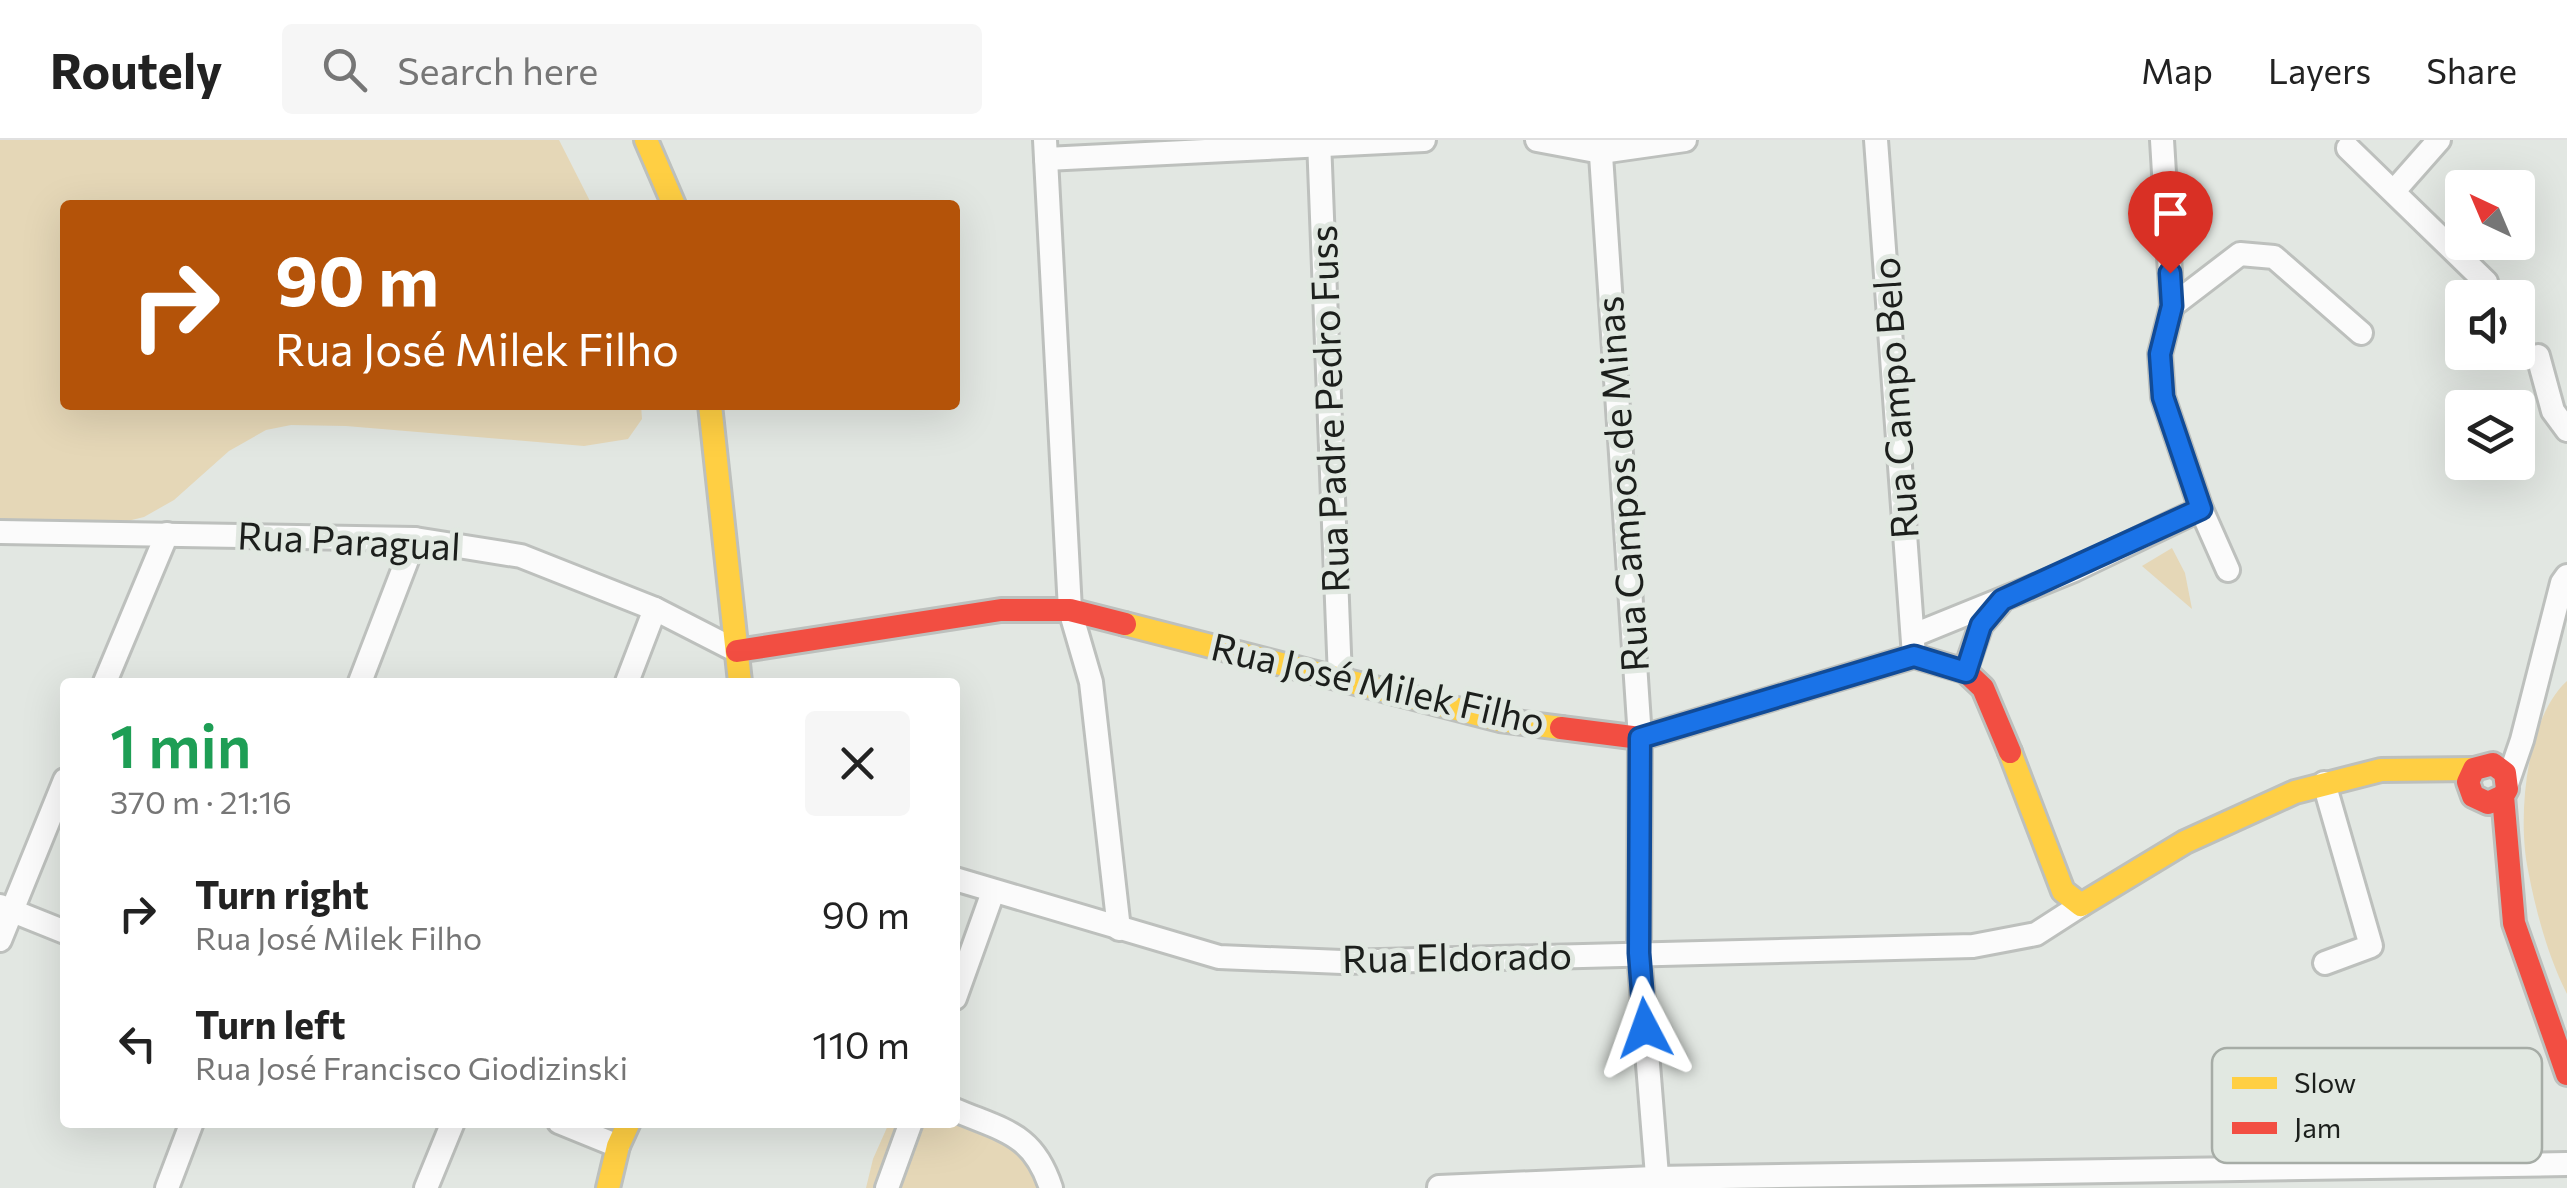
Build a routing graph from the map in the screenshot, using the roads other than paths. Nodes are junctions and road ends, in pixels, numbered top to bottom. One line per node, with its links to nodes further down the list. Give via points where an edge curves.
1 (646, 140): 13 (street)
2 (1424, 140): 8 (street)
3 (1536, 140): 9 (street)
4 (1685, 140): 9 (street)
5 (1876, 140): 29 (street, Rua Campo Belo)
6 (2162, 140): 15 (street)
7 (2439, 140): 12 (street)
8 (1320, 143): 11 (street); 36 (street, Rua Padre Pedro Fuss)
9 (1601, 146): 38 (street, Rua Campos de Minas)
10 (2348, 148): 12 (street)
11 (1045, 149): 28 (street)
12 (2394, 191): 14 (street)
13 (672, 200)
14 (2484, 280)
15 (2172, 306): 16 (street, via 2240,254 2274,257); 20 (street, via 2160,354 2163,397)
16 (2361, 333)
17 (2538, 356): 19 (street, via 2553,411)
18 (711, 410): 30 (street)
19 (2567, 430)
20 (2201, 509): 24 (street); 26 (street)
21 (0, 532): 22 (street, Rua Paragual)
22 (167, 534): 23 (street, Rua Paragual); 32 (street)
23 (415, 539): 27 (street, Rua Paragual, via 521,556); 33 (street)
24 (2228, 570)
25 (2567, 576): 37 (street)
26 (2002, 600): 29 (street); 31 (street, via 1981,625)
27 (655, 610): 30 (street, Rua Paragual); 34 (street)
28 (1070, 610): 30 (street, Rua José Milek Filho, via 1000,610); 36 (street, Rua José Milek Filho); 48 (street, via 1091,682)
29 (1914, 646): 31 (street); 38 (street, Rua José Milek Filho)
30 (737, 651): 35 (street)
31 (1966, 672): 46 (street, via 1983,688 2063,891)
32 (107, 678)
33 (362, 678)
34 (628, 678)
35 (740, 678)
36 (1340, 678): 38 (street, Rua José Milek Filho, via 1500,720)
37 (2536, 689): 39 (street, via 2512,738); 43 (street)
38 (1640, 738): 51 (street, Rua Campos de Minas)
39 (2480, 766): 40 (street); 43 (street, via 2468,782); 43 (street, via 2500,767)
40 (2403, 771): 41 (street); 43 (street)
41 (2324, 784): 46 (street, via 2213,828); 52 (street, via 2371,946)
42 (60, 791): 47 (street)
43 (2493, 794): 54 (street, via 2514,922)
44 (960, 881): 45 (street, Rua Eldorado)
45 (993, 892): 48 (street, Rua Eldorado); 53 (street)
46 (2081, 905): 51 (street, Rua Eldorado, via 2036,934 1974,946)
47 (5, 909): 49 (street); 50 (street)
48 (1119, 928): 51 (street, Rua Eldorado, via 1219,956 1342,962)
49 (60, 930)
50 (0, 940)
51 (1639, 953): 63 (street, Rua Campos de Minas)
52 (2325, 963)
53 (960, 984)
54 (2567, 1074)
55 (960, 1112): 69 (street, via 1023,1139)
56 (190, 1128): 65 (street)
57 (451, 1128): 66 (street)
58 (574, 1128): 61 (street)
59 (626, 1128): 61 (street)
60 (908, 1128): 68 (street)
61 (618, 1146): 67 (street)
62 (2567, 1164): 63 (street)
63 (1657, 1183): 64 (street)
64 (1439, 1186)
65 (167, 1188)
66 (426, 1188)
67 (608, 1188)
68 (887, 1188)
69 (1051, 1188)

